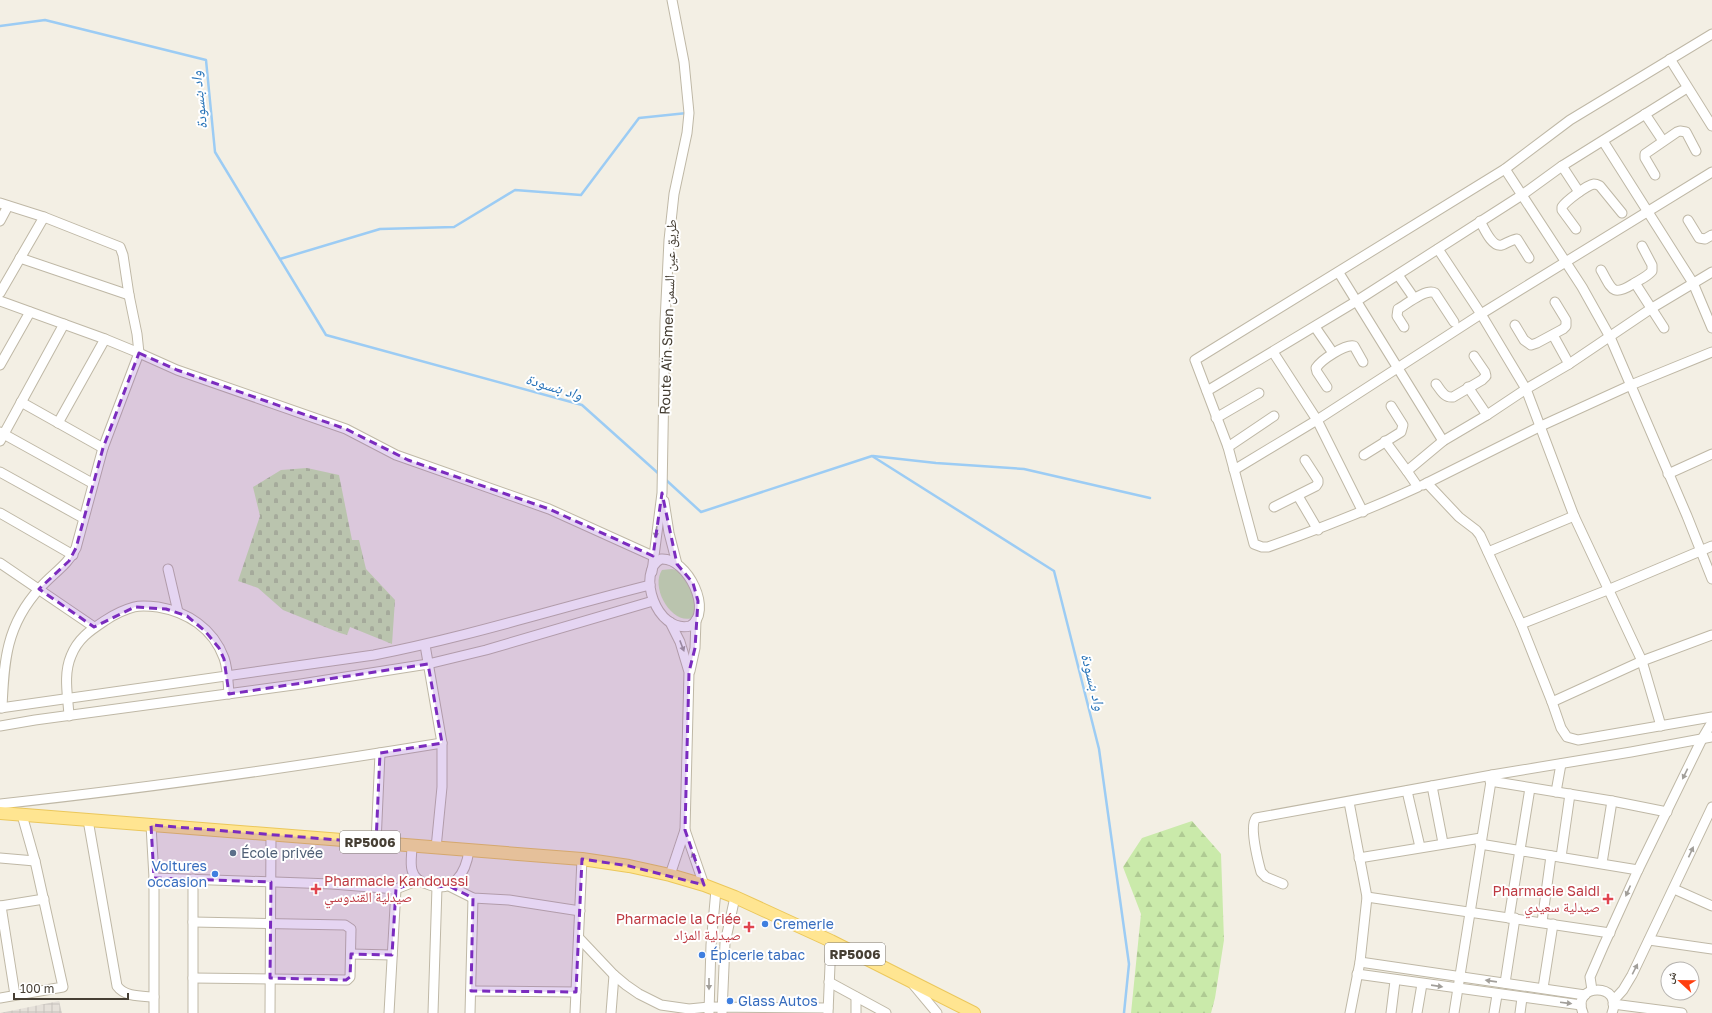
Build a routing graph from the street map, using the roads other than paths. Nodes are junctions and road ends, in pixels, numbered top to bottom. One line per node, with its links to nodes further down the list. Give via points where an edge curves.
1 (672, 0): 94 (street, Route Aïn Smen طريق عين السمن, via 684,62 689,113 674,194 669,240)
2 (1712, 34): 3 (street)
3 (1670, 59): 4 (street); 11 (street, via 1570,120)
4 (1687, 88): 5 (street); 6 (street)
5 (1645, 114): 7 (street); 8 (street)
6 (1712, 126)
7 (1603, 141): 10 (street); 17 (street)
8 (1663, 141): 9 (street, via 1679,131 1684,131 1688,133); 13 (street, via 1645,155)
9 (1696, 151)
10 (1562, 166): 14 (street); 15 (street)
11 (1505, 169): 15 (street); 32 (street)
12 (1712, 172): 17 (street)
13 (1655, 175)
14 (1579, 192): 18 (street, via 1592,185 1599,185); 23 (street, via 1565,203 1562,209)
15 (1522, 195): 22 (street); 29 (street)
16 (4, 204): 19 (street); 21 (street)
17 (1648, 212): 29 (street); 35 (street)
18 (1622, 213)
19 (44, 217): 27 (street); 37 (street, via 120,247)
20 (1688, 220): 24 (street, via 1699,238 1705,239)
21 (0, 221)
22 (1480, 221): 26 (street); 28 (street, via 1493,243 1500,246 1517,239)
23 (1576, 229)
24 (1712, 234)
25 (1642, 246): 34 (street, via 1652,268 1650,273)
26 (1438, 249): 33 (street); 44 (street)
27 (20, 258): 36 (street); 37 (street)
28 (1529, 258)
29 (1566, 263): 44 (street); 53 (street)
30 (1601, 270): 34 (street, via 1615,290 1621,291)
31 (1712, 272): 35 (street)
32 (1339, 273): 40 (street); 69 (street, via 1195,360)
33 (1398, 275): 38 (street); 40 (street)
34 (1635, 283): 42 (street)
35 (1693, 283): 42 (street); 51 (street)
36 (0, 293)
37 (129, 295): 55 (street)
38 (1414, 298): 45 (street, via 1429,291 1436,293); 49 (street, via 1397,312)
39 (0, 301): 43 (street)
40 (1355, 302): 48 (street); 63 (street)
41 (1555, 302): 52 (street, via 1566,324)
42 (1652, 308): 50 (street); 53 (street)
43 (30, 312): 46 (street); 62 (street)
44 (1481, 314): 63 (street); 68 (street)
45 (1454, 322)
46 (64, 324): 54 (street); 71 (street)
47 (1515, 325): 52 (street, via 1524,340 1531,345)
48 (1315, 327): 56 (street); 58 (street)
49 (1404, 327)
50 (1664, 328)
51 (1712, 328)
52 (1553, 334): 61 (street)
53 (1610, 337): 61 (street); 65 (street)
54 (105, 339): 55 (street); 77 (street)
55 (139, 352): 83 (street); 106 (street, via 177,370 346,429 408,460 549,509)
56 (1273, 352): 69 (street); 76 (street)
57 (1712, 352): 65 (street)
58 (1334, 353): 60 (street, via 1350,345 1354,346); 66 (street, via 1316,368 1316,372)
59 (1474, 356): 67 (street, via 1486,376)
60 (1363, 362)
61 (1570, 364): 68 (street)
62 (0, 365)
63 (1398, 368): 76 (street); 81 (street)
64 (1436, 384): 67 (street, via 1449,398)
65 (1631, 385): 78 (street); 90 (street)
66 (1327, 387)
67 (1468, 387): 73 (street)
68 (1526, 389): 73 (street); 78 (street)
69 (1207, 391): 75 (street)
70 (1259, 393): 75 (street)
71 (21, 402): 77 (street); 79 (street)
72 (1391, 406): 80 (street, via 1403,428 1401,432)
73 (1487, 415): 81 (street)
74 (1274, 416): 82 (street)
75 (1216, 418): 82 (street)
76 (1317, 420): 87 (street); 97 (street)
77 (58, 423): 83 (street)
78 (1541, 426): 92 (street); 99 (street)
79 (1, 436): 91 (street)
80 (1385, 441): 85 (street); 88 (street)
81 (1443, 441): 88 (street)
82 (1228, 447): 87 (street)
83 (103, 448): 91 (street)
84 (1712, 454): 90 (street)
85 (1364, 455)
86 (1305, 460): 95 (street, via 1318,483)
87 (1234, 470): 101 (street, via 1255,545 1268,547)
88 (1407, 471): 93 (street)
89 (0, 472): 100 (street)
90 (1668, 474): 103 (street)
91 (92, 483): 100 (street)
92 (1427, 483): 93 (street); 104 (street, via 1459,517 1476,530)
93 (1418, 487): 97 (street)
94 (662, 493): 106 (street, Route Aïn Smen طريق عين السمن, one-way to 106); 108 (street, Route Aïn Smen طريق عين السمن)
95 (1298, 496): 96 (street); 101 (street)
96 (1274, 507)
97 (1363, 512): 101 (street)
98 (0, 513): 105 (street)
99 (1574, 516): 104 (street); 114 (street)
100 (83, 518): 105 (street)
101 (1318, 530)
102 (1712, 546): 103 (street)
103 (1700, 551): 111 (street); 114 (street)
104 (1488, 552): 119 (street)
105 (73, 555): 113 (street)
106 (653, 556): 110 (street, Route Aïn Smen طريق عين السمن)
107 (0, 563): 113 (street)
108 (677, 564): 110 (street, via 669,560 660,560); 117 (street, via 696,590)
109 (168, 569): 116 (street)
110 (652, 572): 112 (street)
111 (1712, 579)
112 (650, 585): 115 (street); 124 (street)
113 (39, 589): 120 (street); 123 (street, via 19,618)
114 (1610, 589): 119 (street); 125 (street)
115 (653, 601): 118 (street, via 660,613); 126 (street, via 486,650)
116 (178, 612): 120 (street, via 154,607 135,607 116,614); 128 (street, via 197,622 213,639 224,659)
117 (696, 620): 118 (street, via 685,627); 127 (street, via 695,648)
118 (670, 622): 127 (street, one-way to 127, via 684,652)
119 (1521, 624): 131 (street)
120 (94, 627): 130 (street, via 79,640 71,656 66,675)
121 (0, 638): 123 (street)
122 (1711, 638): 125 (street)
123 (10, 640): 132 (street, via 4,664)
124 (425, 645): 126 (street); 128 (street)
125 (1642, 660): 131 (street); 137 (street)
126 (428, 664): 129 (street); 140 (street)
127 (689, 672): 158 (street)
128 (227, 676): 129 (street); 130 (street)
129 (229, 694): 133 (street)
130 (68, 698): 132 (street); 133 (street)
131 (1552, 702): 137 (street, via 1562,732 1573,740)
132 (1, 708)
133 (69, 716): 136 (street)
134 (1712, 717): 137 (street)
135 (1712, 722): 139 (street)
136 (0, 726)
137 (1661, 726)
138 (1712, 737): 139 (street)
139 (1702, 739): 142 (street); 153 (street, one-way to 153)
140 (442, 743): 141 (street); 165 (street, via 442,788)
141 (380, 753): 151 (street, via 127,790); 161 (street)
142 (1561, 764): 143 (street); 147 (street)
143 (1491, 778): 144 (street); 145 (street); 160 (street)
144 (1432, 786): 146 (street); 162 (street)
145 (1530, 788): 147 (street); 167 (street)
146 (1407, 791): 150 (street); 164 (street)
147 (1556, 792): 148 (street)
148 (1570, 794): 149 (street); 169 (street)
149 (1612, 801): 153 (street); 174 (street)
150 (1349, 802): 171 (street); 181 (street, via 1254,820 1253,831 1262,872 1268,879)
151 (0, 804)
152 (1712, 807): 185 (street, one-way to 152)
153 (1667, 812): 175 (street)
154 (0, 813): 155 (main road, RP5006)
155 (22, 815): 156 (main road, RP5006); 173 (street)
156 (88, 820): 157 (main road, RP5006); 226 (street, via 117,986 125,994)
157 (151, 825): 159 (main road, RP5006); 177 (street)
158 (685, 830): 176 (street); 182 (street, one-way to 158)
159 (271, 835): 161 (main road, RP5006); 180 (street)
160 (1480, 841): 162 (street); 167 (street); 195 (street)
161 (376, 843): 163 (main road, RP5006)
162 (1443, 843): 164 (street)
163 (412, 846): 165 (main road, RP5006); 179 (street, via 411,866)
164 (1420, 847): 171 (street)
165 (436, 848): 166 (main road, RP5006)
166 (470, 850): 172 (main road, RP5006); 183 (street, via 463,871)
167 (1519, 851): 168 (street); 196 (street)
168 (1551, 856): 169 (street); 198 (street)
169 (1561, 857): 174 (street)
170 (0, 858): 173 (street)
171 (1359, 858): 189 (street)
172 (582, 859): 176 (main road, RP5006); 194 (street)
173 (36, 861): 191 (street)
174 (1602, 863): 175 (street)
175 (1638, 870): 201 (street, one-way to 201)
176 (670, 875): 182 (main road, RP5006)
177 (154, 878): 178 (street); 226 (street)
178 (193, 880): 180 (street); 197 (street)
179 (419, 880): 184 (street); 186 (street)
180 (272, 882): 186 (street); 199 (street)
181 (1283, 884)
182 (704, 885): 187 (main road, RP5006)
183 (449, 886): 184 (street); 190 (street)
184 (437, 887): 239 (street)
185 (1674, 888): 193 (street); 203 (street)
186 (396, 889): 207 (street)
187 (716, 890): 188 (main road, RP5006); 231 (street, one-way to 231)
188 (735, 897): 204 (main road, RP5006); 232 (street, via 725,943)
189 (1367, 897): 195 (street); 208 (street)
190 (474, 898): 194 (street, via 509,900); 221 (street)
191 (44, 899): 192 (street); 224 (street, via 63,987)
192 (0, 906): 224 (street)
193 (1712, 906)
194 (580, 911): 202 (street)
195 (1469, 911): 196 (street); 211 (street)
196 (1512, 918): 198 (street); 217 (street)
197 (193, 922): 199 (street); 212 (street)
198 (1542, 922): 200 (street)
199 (271, 924): 206 (street, via 348,926 351,929); 213 (street)
200 (1553, 924): 201 (street); 219 (street)
201 (1610, 933): 223 (street, via 1591,975)
202 (579, 938): 210 (street); 222 (street)
203 (1649, 940): 205 (street); 230 (street, one-way to 203)
204 (831, 942): 215 (street); 216 (main road, RP5006)
205 (1712, 949)
206 (351, 954): 207 (street); 213 (street, via 350,977 347,980)
207 (392, 955): 238 (street)
208 (1360, 962): 209 (street); 211 (street)
209 (1357, 974): 214 (street); 247 (street)
210 (614, 975): 231 (street, via 639,994 661,1005); 242 (street)
211 (1460, 976): 217 (street, one-way to 211); 220 (street)
212 (193, 978): 213 (street); 236 (street)
213 (270, 978): 237 (street)
214 (1395, 980): 218 (street); 248 (street)
215 (829, 982): 227 (street); 234 (street)
216 (912, 983): 245 (street); 246 (main road, RP5006)
217 (1506, 983): 219 (street)
218 (1422, 984): 220 (street, one-way to 220); 249 (street)
219 (1543, 988): 223 (street)
220 (1458, 989): 225 (street); 250 (street)
221 (470, 991): 222 (street); 240 (street)
222 (576, 992): 241 (street)
223 (1588, 992): 230 (street, via 1602,990 1610,996); 233 (street)
224 (15, 995): 228 (street)
225 (1497, 995): 229 (street); 251 (street)
226 (154, 997): 235 (street)
227 (856, 997): 243 (street); 244 (street)
228 (0, 998)
229 (1522, 998): 233 (street, one-way to 233); 252 (street)
230 (1613, 1006): 253 (street)
231 (709, 1010): 232 (street)
232 (722, 1010): 234 (street)
233 (1580, 1010)
234 (828, 1011)
235 (154, 1013)
236 (193, 1013)
237 (270, 1013)
238 (389, 1013)
239 (433, 1013)
240 (470, 1013)
241 (575, 1013)
242 (610, 1013)
243 (856, 1013)
244 (885, 1013)
245 (937, 1013)
246 (974, 1013)
247 (1350, 1013)
248 (1391, 1013)
249 (1417, 1013)
250 (1454, 1013)
251 (1494, 1013)
252 (1520, 1013)
253 (1682, 1013)

